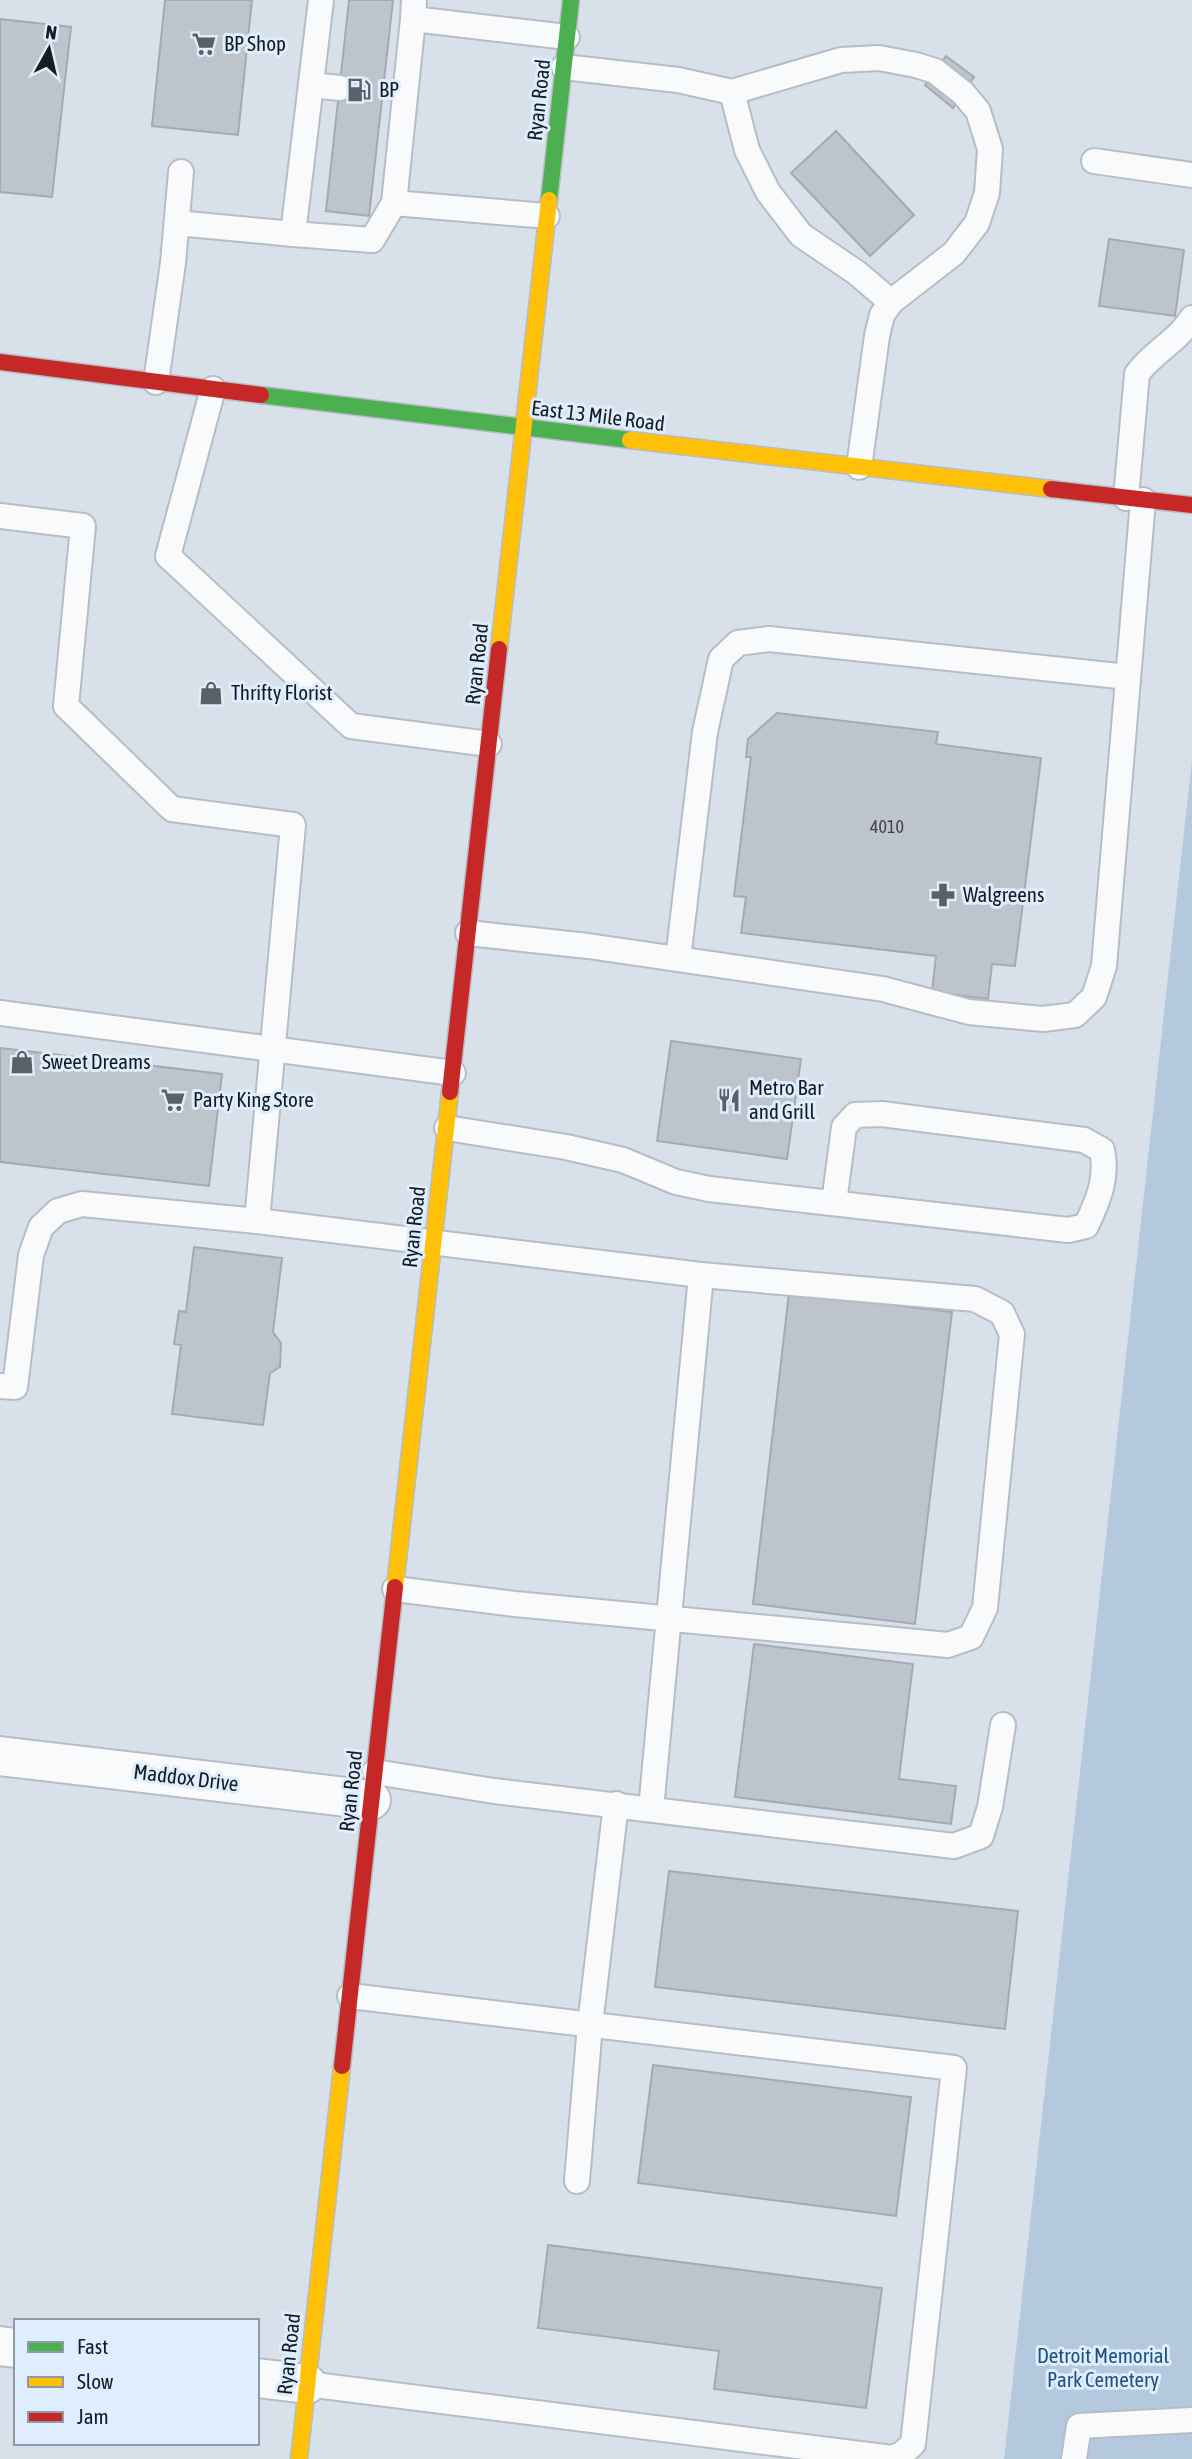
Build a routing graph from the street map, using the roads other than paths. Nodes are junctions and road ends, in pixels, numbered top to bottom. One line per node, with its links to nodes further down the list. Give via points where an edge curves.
1 (321, 0): 6 (lane)
2 (571, 0): 4 (main road, Ryan Road)
3 (414, 9): 4 (lane); 12 (lane, via 394,95)
4 (567, 37): 5 (main road, Ryan Road)
5 (564, 67): 8 (lane, via 678,80); 13 (main road, Ryan Road)
6 (311, 85): 7 (lane); 15 (lane)
7 (340, 88)
8 (733, 92): 16 (lane, via 747,150 768,192 801,236); 16 (lane, via 841,60 879,58 935,71 978,111 990,149 987,193 977,223 954,253)
9 (1094, 161): 11 (lane)
10 (181, 172): 14 (lane)
11 (1192, 175)
12 (394, 203): 13 (lane); 15 (lane, via 372,240)
13 (547, 216): 21 (main road, Ryan Road)
14 (177, 223): 15 (lane); 19 (lane)
15 (293, 234)
16 (891, 302): 22 (lane, via 877,336)
17 (1192, 318): 23 (lane, via 1185,331 1147,360 1137,374)
18 (0, 362): 19 (main road, East 13 Mile Road)
19 (156, 382): 20 (main road, East 13 Mile Road)
20 (213, 389): 21 (main road, East 13 Mile Road); 27 (lane, via 168,556 351,726)
21 (525, 428): 22 (main road, East 13 Mile Road); 27 (main road, Ryan Road)
22 (859, 467): 23 (main road, East 13 Mile Road)
23 (1134, 499): 24 (main road, East 13 Mile Road); 26 (lane)
24 (1192, 505)
25 (0, 516): 31 (lane, via 83,526 66,706 172,809 293,825)
26 (1128, 677): 29 (lane, via 769,639 738,643 721,659 705,732); 29 (lane, via 1104,965 1094,997 1074,1015 1044,1019 969,1012 883,989)
27 (489, 744): 28 (main road, Ryan Road)
28 (468, 933): 29 (lane); 32 (main road, Ryan Road)
29 (678, 959)
30 (0, 1013): 31 (lane)
31 (272, 1048): 32 (lane); 35 (lane)
32 (453, 1073): 33 (main road, Ryan Road)
33 (447, 1128): 34 (lane, via 624,1160 676,1182 709,1189); 36 (main road, Ryan Road)
34 (834, 1203): 34 (lane, via 1068,1230 1087,1226 1106,1166 1102,1150 1084,1140 882,1114 855,1115 844,1127)
35 (257, 1221): 36 (lane); 38 (lane, via 82,1203 58,1211 41,1227 31,1255 15,1387)
36 (433, 1244): 37 (lane); 39 (main road, Ryan Road)
37 (701, 1275): 40 (lane); 40 (lane, via 975,1299 1002,1313 1012,1334 1011,1347 985,1608 971,1637 948,1645)
38 (0, 1386)
39 (395, 1590): 40 (lane); 43 (main road, Ryan Road)
40 (668, 1617): 45 (lane)
41 (1003, 1725): 45 (lane, via 981,1836 954,1846)
42 (0, 1756): 43 (street, Maddox Drive)
43 (373, 1786): 44 (lane, via 494,1791); 46 (main road, Ryan Road)
44 (616, 1804): 45 (lane); 47 (lane)
45 (651, 1810)
46 (350, 1996): 47 (lane); 50 (main road, Ryan Road)
47 (590, 2025): 48 (lane); 50 (lane, via 954,2068 913,2444 892,2458)
48 (576, 2181)
49 (259, 2378): 50 (street)
50 (307, 2384): 52 (main road, Ryan Road)
51 (1192, 2420): 53 (lane, via 1079,2426)
52 (299, 2459)
53 (1074, 2459)

